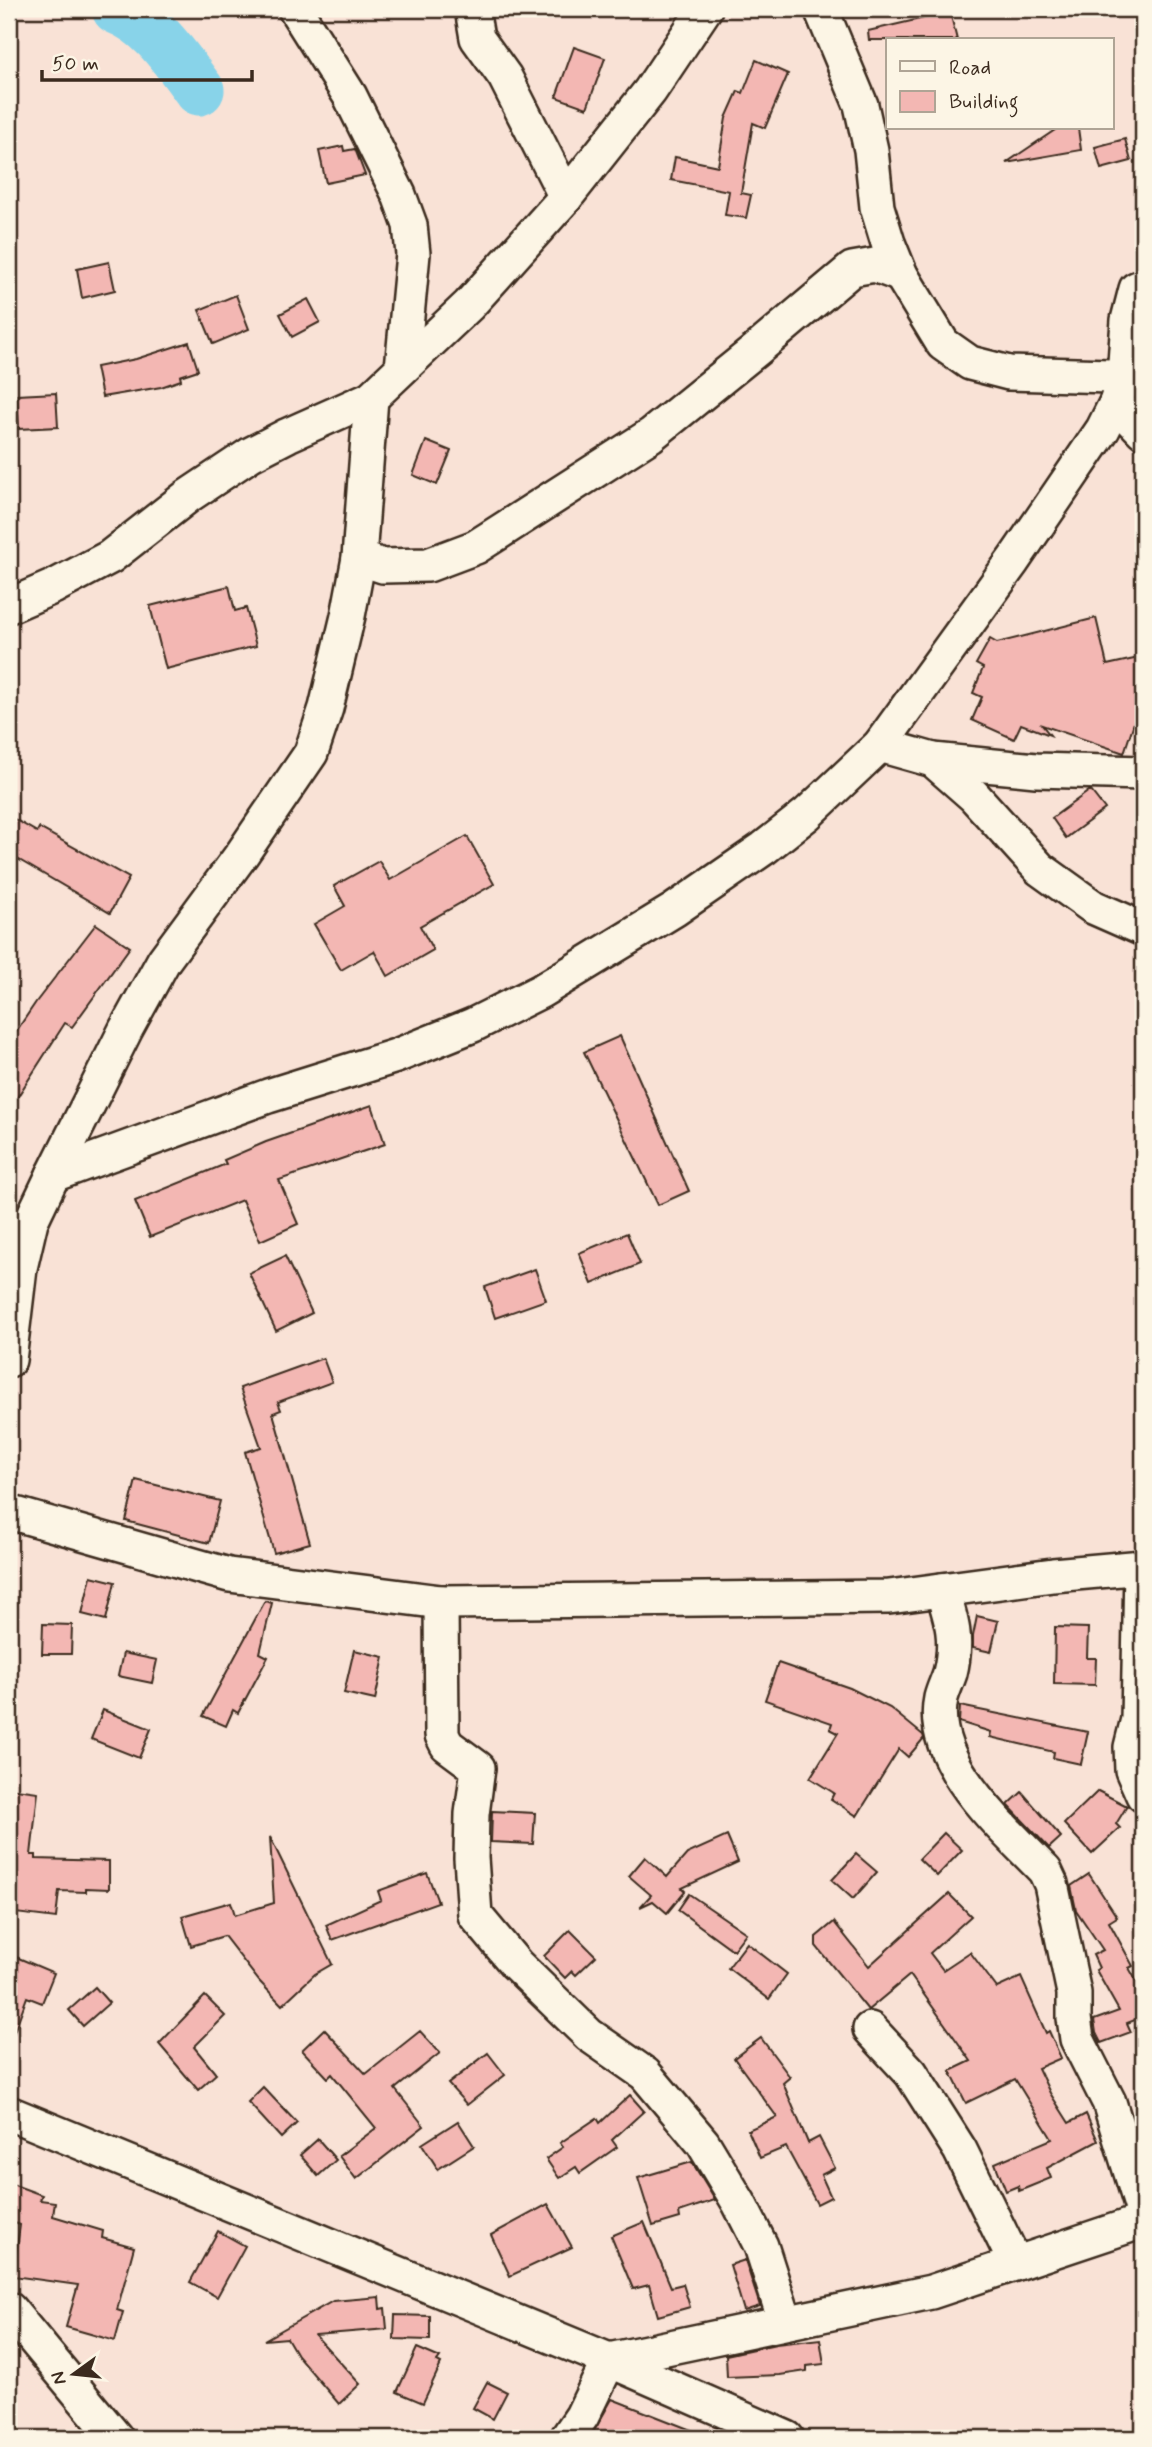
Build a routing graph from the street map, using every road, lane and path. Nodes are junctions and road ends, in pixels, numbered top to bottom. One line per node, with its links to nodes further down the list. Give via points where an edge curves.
1 (295, 9): 8 (street, via 350,96 410,225 414,254)
2 (472, 9): 5 (street, via 477,38 505,77)
3 (705, 9): 5 (street, via 650,91)
4 (821, 9): 6 (street, via 862,105 877,207)
5 (566, 197): 8 (street)
6 (901, 275): 9 (street, via 943,344 970,363 1009,373); 12 (street, via 875,265 852,269 652,435 476,547 428,565 383,566)
7 (1143, 286): 9 (street, via 1136,289 1128,320)
8 (402, 368): 10 (street)
9 (1128, 386): 11 (street); 14 (street, via 1021,550)
10 (371, 398): 12 (street); 13 (street, via 251,454 110,557)
11 (1143, 431)
12 (359, 558): 18 (street, via 326,708 311,753 164,960)
13 (9, 606)
14 (880, 745): 15 (street); 18 (street, via 764,848 674,910 541,991 396,1056 268,1096)
15 (933, 760): 16 (street, via 1036,770); 17 (street, via 975,796 1040,869 1093,907)
16 (1143, 773)
17 (1143, 929)
18 (53, 1175): 19 (street)
19 (20, 1213): 20 (street, via 20,1268)
20 (9, 1360)
21 (9, 1512): 24 (street, via 229,1575)
22 (1142, 1568): 23 (street); 25 (street, via 1138,1719 1131,1747 1132,1770)
23 (942, 1590): 24 (street, via 889,1597); 28 (street, via 953,1623 955,1649 941,1699 940,1722 949,1754 970,1792 1045,1871 1051,1884 1074,1993 1077,2039 1109,2102)
24 (441, 1602): 32 (street, via 442,1735 447,1745 478,1768 471,1858 475,1915 516,1964 589,2035 645,2074 703,2143 761,2246)
25 (1143, 1795)
26 (870, 2029): 30 (street, via 911,2073 953,2139)
27 (9, 2113): 33 (street)
28 (1143, 2212)
29 (1143, 2221): 30 (street)
30 (1015, 2262): 32 (street, via 931,2292)
31 (9, 2309): 34 (street)
32 (785, 2321): 33 (street)
33 (610, 2360): 35 (street); 36 (street)
34 (116, 2438)
35 (567, 2438)
36 (787, 2438)

